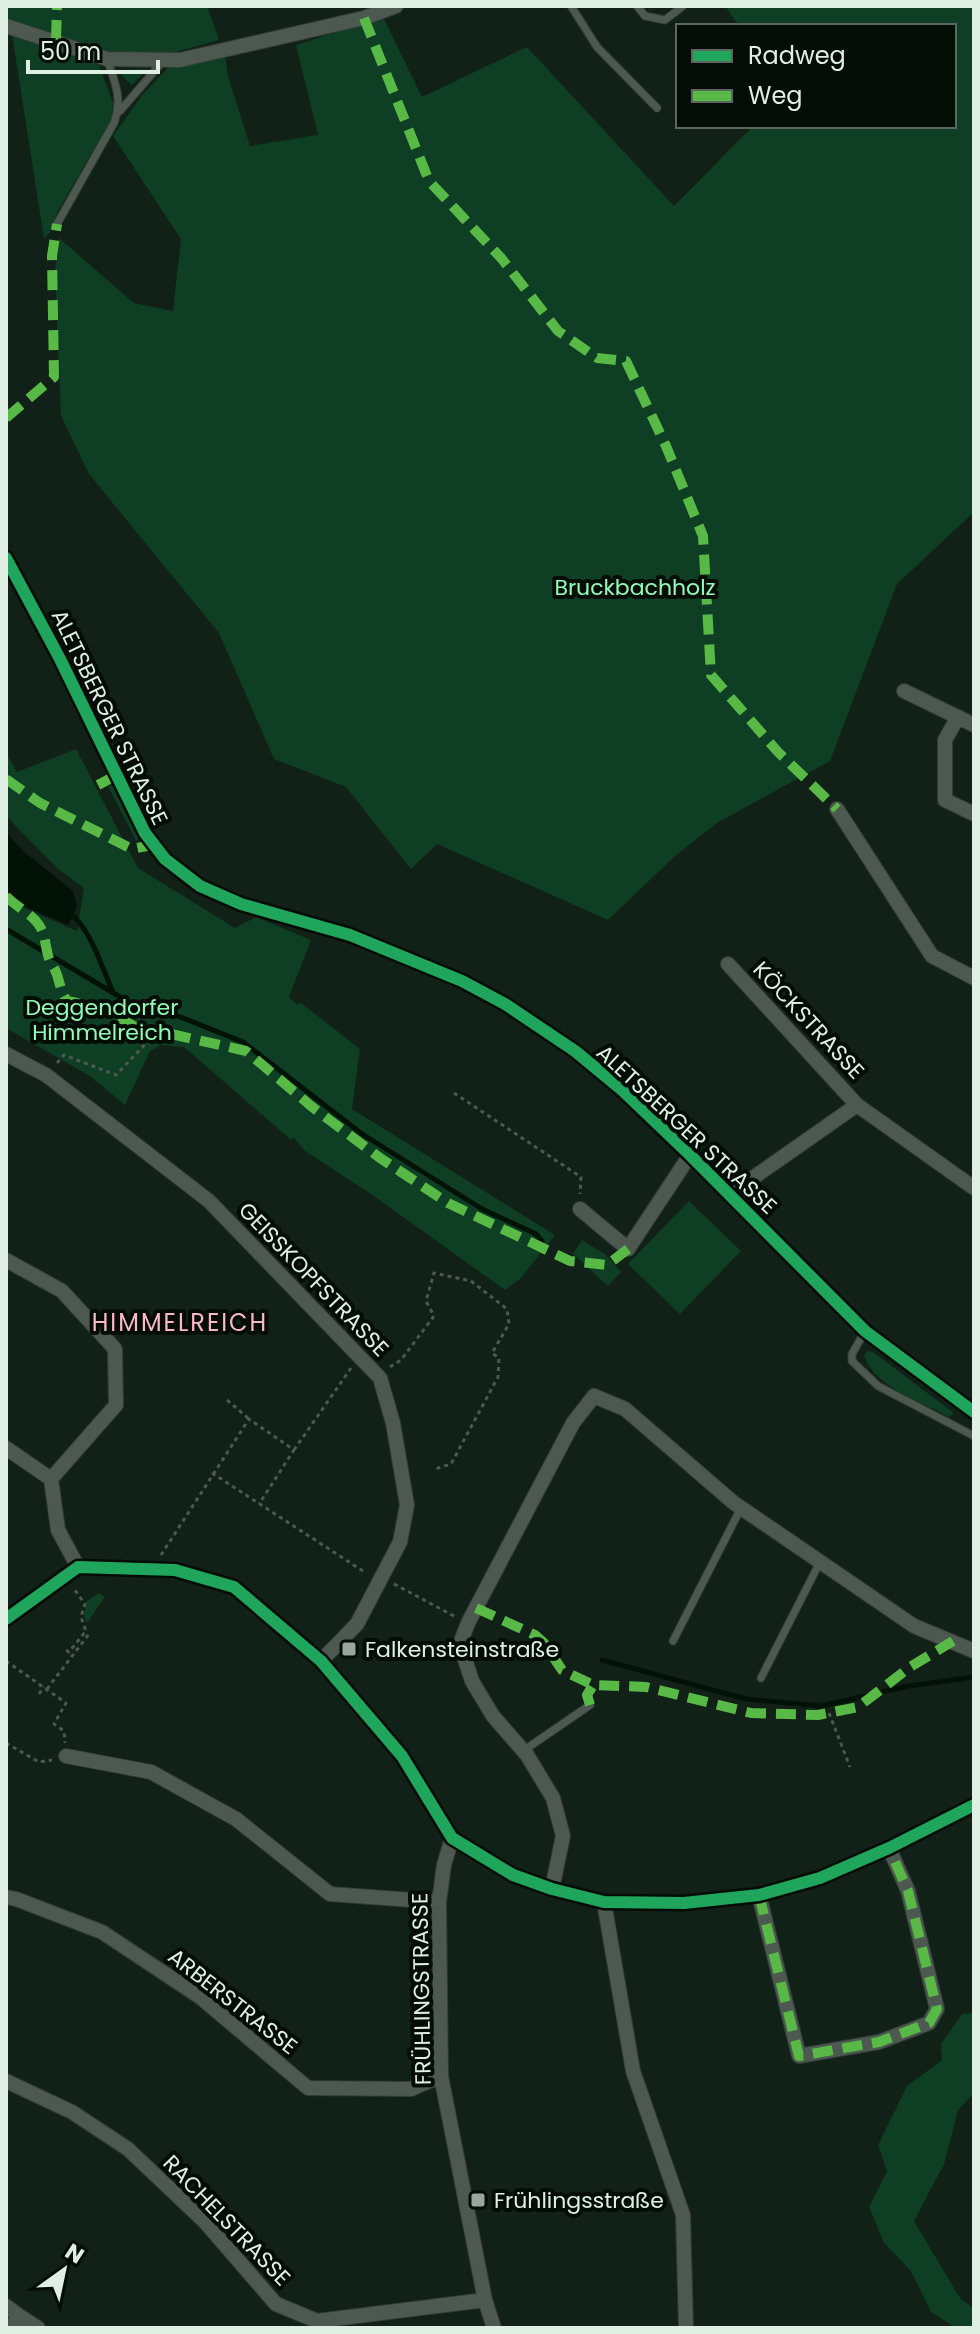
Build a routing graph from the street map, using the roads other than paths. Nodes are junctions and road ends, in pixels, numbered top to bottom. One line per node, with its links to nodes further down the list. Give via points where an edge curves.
1 (396, 6): 7 (street, via 364,18)
2 (571, 6): 8 (lane, via 597,47)
3 (637, 6): 4 (lane, via 645,16 665,20)
4 (683, 6)
5 (6, 26): 6 (street)
6 (107, 59): 7 (street); 9 (lane, via 118,91)
7 (163, 61): 9 (lane)
8 (657, 108)
9 (117, 115): 10 (lane)
10 (57, 224)
11 (6, 558): 21 (street, ALETSBERGER STRASSE, via 145,833 184,876 241,904 350,935 505,1004 575,1051)
12 (904, 691): 13 (street)
13 (958, 717): 14 (street); 16 (street, via 945,740 945,800)
14 (974, 725)
15 (837, 809): 18 (street, via 932,956)
16 (974, 814)
17 (728, 964): 20 (street, KÖCKSTRASSE)
18 (974, 978)
19 (6, 1054): 37 (street, GEISSKOPFSTRASSE, via 46,1075 209,1201 378,1376 393,1423 407,1505 400,1542 357,1624)
20 (857, 1105): 22 (street, KÖCKSTRASSE); 23 (street, KÖCKSTRASSE)
21 (690, 1155): 23 (street, ALETSBERGER STRASSE); 24 (street, via 628,1249)
22 (974, 1188)
23 (730, 1194): 26 (street, ALETSBERGER STRASSE)
24 (580, 1209)
25 (6, 1260): 30 (street, via 62,1291 115,1349 116,1405)
26 (865, 1331): 27 (street, ALETSBERGER STRASSE); 28 (lane, via 852,1361 869,1378)
27 (974, 1412)
28 (974, 1436)
29 (6, 1448): 30 (street)
30 (51, 1479): 33 (street, via 58,1530)
31 (741, 1508): 32 (street); 35 (lane); 40 (street, via 625,1409 594,1396 573,1423 460,1644 472,1681)
32 (820, 1562): 36 (street, via 914,1626); 38 (lane)
33 (78, 1567): 34 (street); 37 (street, via 175,1570 234,1587)
34 (6, 1619)
35 (673, 1641)
36 (974, 1651)
37 (321, 1661): 43 (street, via 402,1756)
38 (761, 1678)
39 (590, 1705): 40 (lane)
40 (523, 1751): 45 (street, via 553,1798 563,1836)
41 (66, 1756): 48 (street, via 151,1772 236,1819 330,1894)
42 (974, 1805): 44 (street)
43 (452, 1838): 45 (street, via 513,1875); 48 (street, FRÜHLINGSTRASSE)
44 (889, 1848): 46 (street, via 820,1878); 46 (street, via 908,1891 937,2009 929,2023 879,2042 799,2056)
45 (552, 1889): 49 (street)
46 (759, 1895): 49 (street, via 684,1903)
47 (6, 1897): 50 (street, ARBERSTRASSE, via 102,1932 200,1997 308,2088 411,2089)
48 (439, 1902): 50 (street, FRÜHLINGSTRASSE)
49 (604, 1902): 56 (street, via 633,2071 683,2215)
50 (441, 2076): 52 (street, FRÜHLINGSTRASSE)
51 (6, 2081): 52 (street, RACHELSTRASSE, via 72,2112 128,2149 205,2222 276,2304 317,2321)
52 (485, 2300): 55 (street, FRÜHLINGSTRASSE)
53 (12, 2316): 54 (street)
54 (38, 2328)
55 (494, 2328)
56 (686, 2328)

